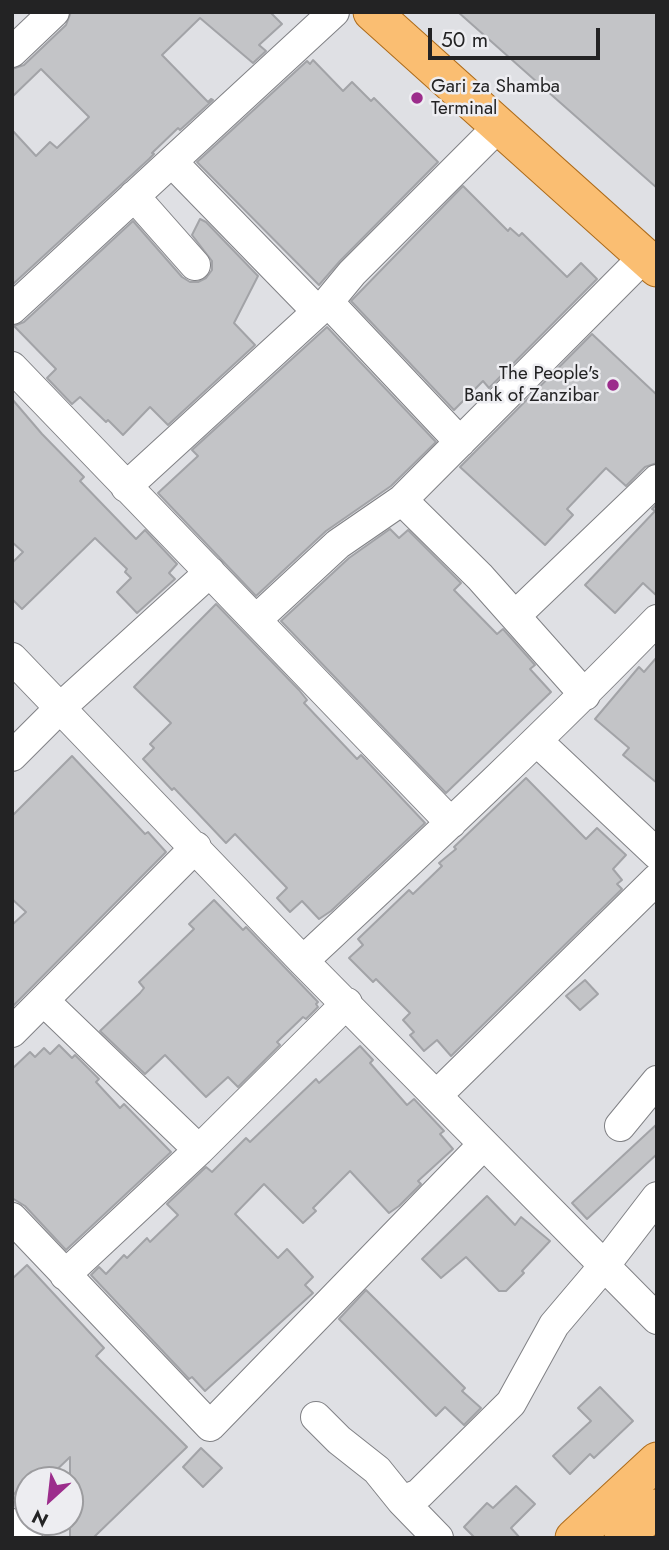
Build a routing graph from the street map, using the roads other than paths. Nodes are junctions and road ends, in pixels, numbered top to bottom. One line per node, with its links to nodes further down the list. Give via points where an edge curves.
1 (54, 12): 5 (street)
2 (334, 12): 7 (street)
3 (372, 12): 6 (main road)
4 (410, 12): 9 (main road)
5 (12, 52)
6 (499, 126): 9 (main road); 11 (street)
7 (172, 162): 8 (street); 11 (street)
8 (134, 196): 10 (street); 12 (street)
9 (653, 254): 14 (street)
10 (195, 265)
11 (322, 307): 14 (street); 16 (street)
12 (12, 309)
13 (12, 367): 16 (street)
14 (460, 442): 17 (street)
15 (657, 480): 19 (street)
16 (126, 487): 18 (street)
17 (402, 500): 19 (street); 20 (street, via 338,544)
18 (210, 572): 20 (street); 24 (street)
19 (515, 617): 23 (street)
20 (257, 619): 27 (street)
21 (657, 621): 23 (street)
22 (12, 658): 24 (street)
23 (585, 695): 25 (street)
24 (60, 708): 26 (street); 28 (street)
25 (537, 741): 27 (street); 29 (street)
26 (12, 756)
27 (451, 823): 31 (street)
28 (196, 847): 31 (street); 32 (street)
29 (657, 854)
30 (657, 879): 36 (street)
31 (303, 961): 33 (street)
32 (44, 1001): 34 (street); 39 (street)
33 (347, 1003): 36 (street); 39 (street)
34 (12, 1032)
35 (657, 1081): 37 (street)
36 (437, 1095): 38 (street)
37 (620, 1126)
38 (483, 1145): 42 (street); 43 (street, via 210,1426)
39 (199, 1150): 43 (street)
40 (657, 1197): 42 (street)
41 (12, 1218): 43 (street)
42 (604, 1266): 44 (street); 47 (street, via 554,1325 511,1403 419,1494)
43 (65, 1275)
44 (657, 1319)
45 (316, 1417): 47 (street, via 377,1470)
46 (657, 1461): 52 (main road)
47 (402, 1501): 51 (street)
48 (657, 1508): 53 (main road)
49 (12, 1524): 50 (street)
50 (27, 1538)
51 (438, 1538)
52 (575, 1538)
53 (623, 1538)

